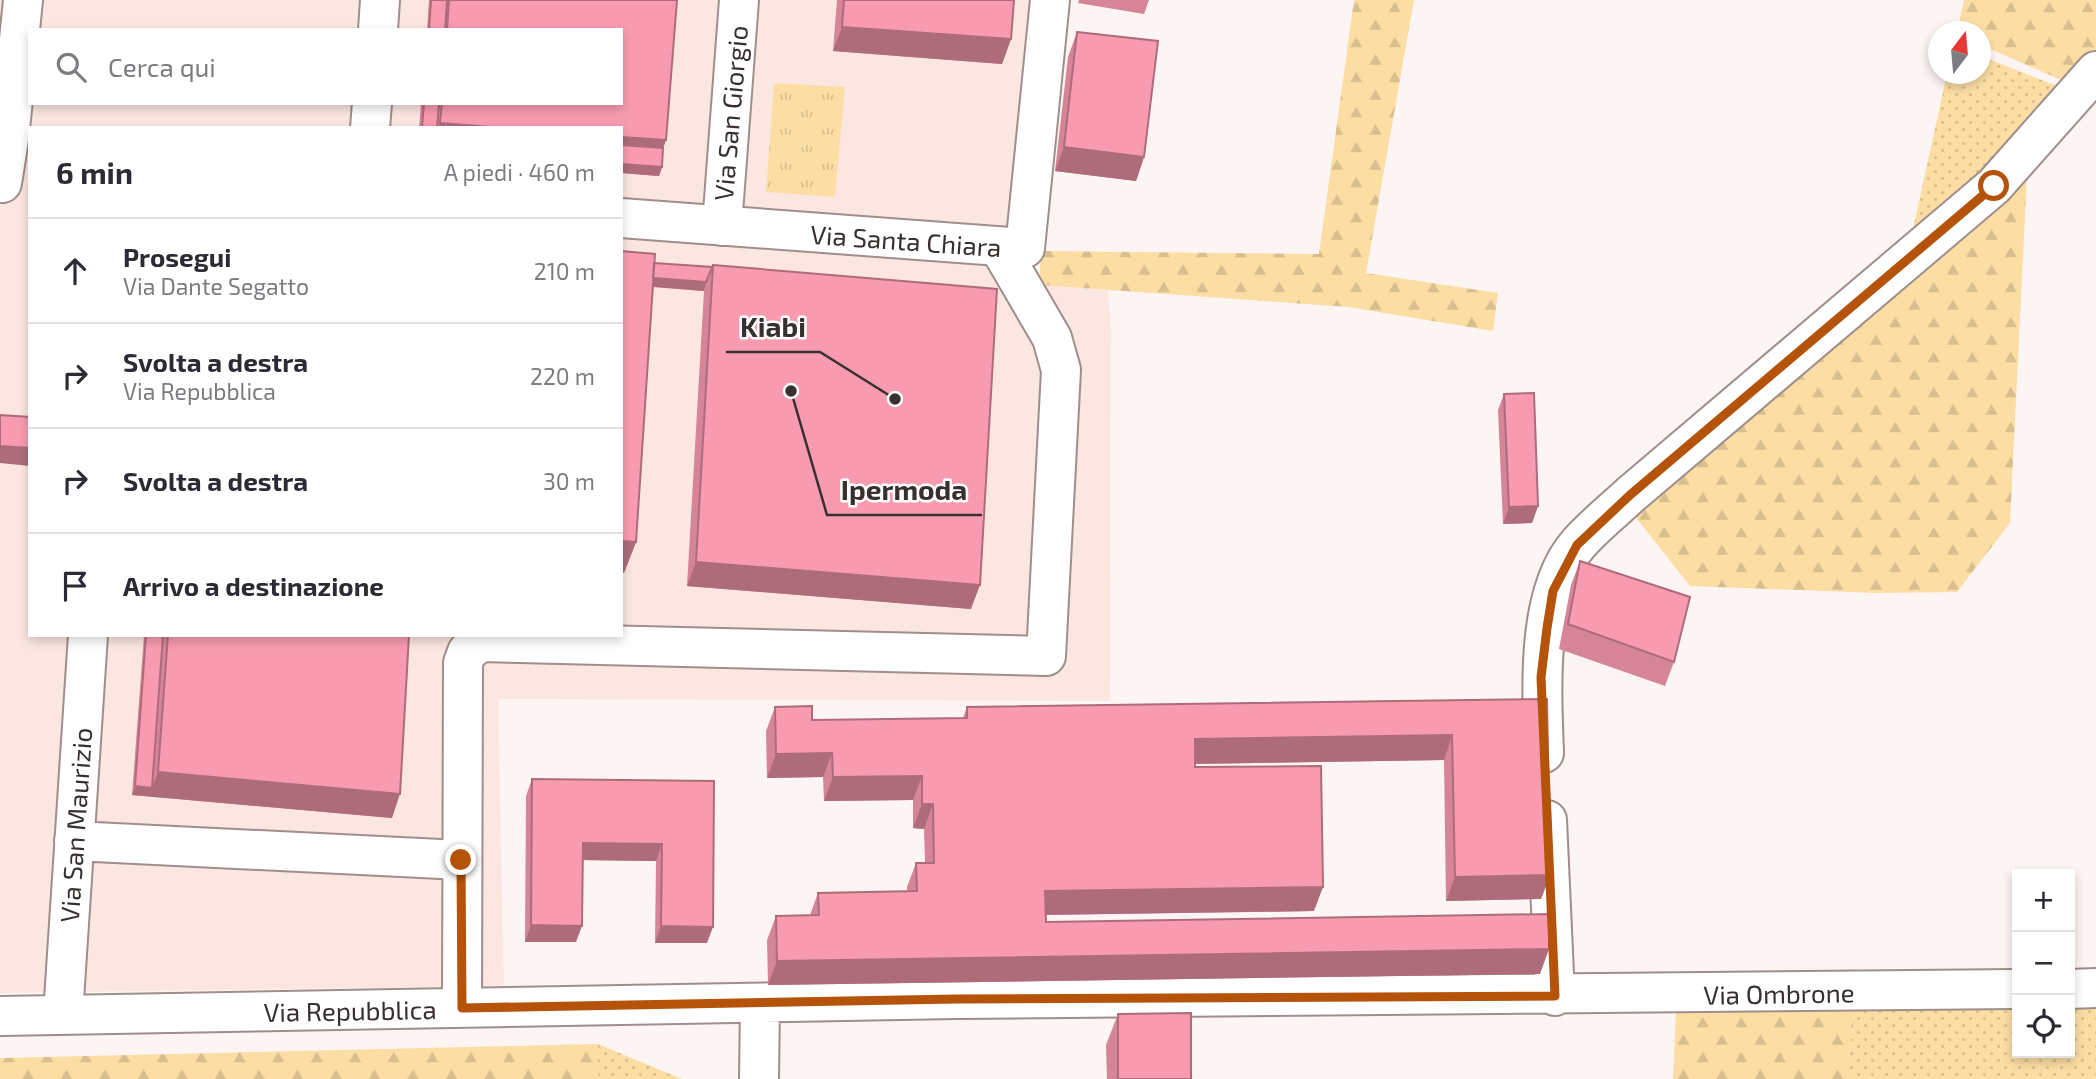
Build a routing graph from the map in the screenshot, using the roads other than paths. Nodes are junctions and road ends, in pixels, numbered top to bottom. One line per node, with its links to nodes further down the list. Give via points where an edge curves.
1 (23, 0): 6 (street)
2 (380, 0): 5 (street)
3 (740, 0): 12 (street, Via San Giorgio)
4 (1050, 0): 13 (street, Via Santa Chiara, via 1025,248)
5 (378, 28)
6 (9, 54): 10 (street)
7 (2096, 71): 20 (street, via 1994,186 1577,545 1553,591 1541,677)
8 (372, 105): 9 (street)
9 (370, 126)
10 (10, 183)
11 (623, 218): 12 (street, Via Santa Chiara)
12 (722, 226): 13 (street, Via Santa Chiara)
13 (999, 247): 16 (street, via 1052,338 1061,370 1046,656 481,642 467,652 463,663)
14 (88, 637): 15 (street, Via San Maurizio)
15 (74, 841): 16 (street); 23 (street, Via San Maurizio)
16 (461, 860): 22 (street)
17 (2096, 988): 19 (street)
18 (2012, 989): 20 (street, Via Ombrone)
19 (2075, 989)
20 (1548, 996): 21 (street, Via Repubblica)
21 (760, 1004): 22 (street, Via Repubblica); 25 (street)
22 (462, 1008): 23 (street, Via Repubblica)
23 (63, 1015): 24 (street, Via Repubblica)
24 (0, 1016)
25 (759, 1079)

